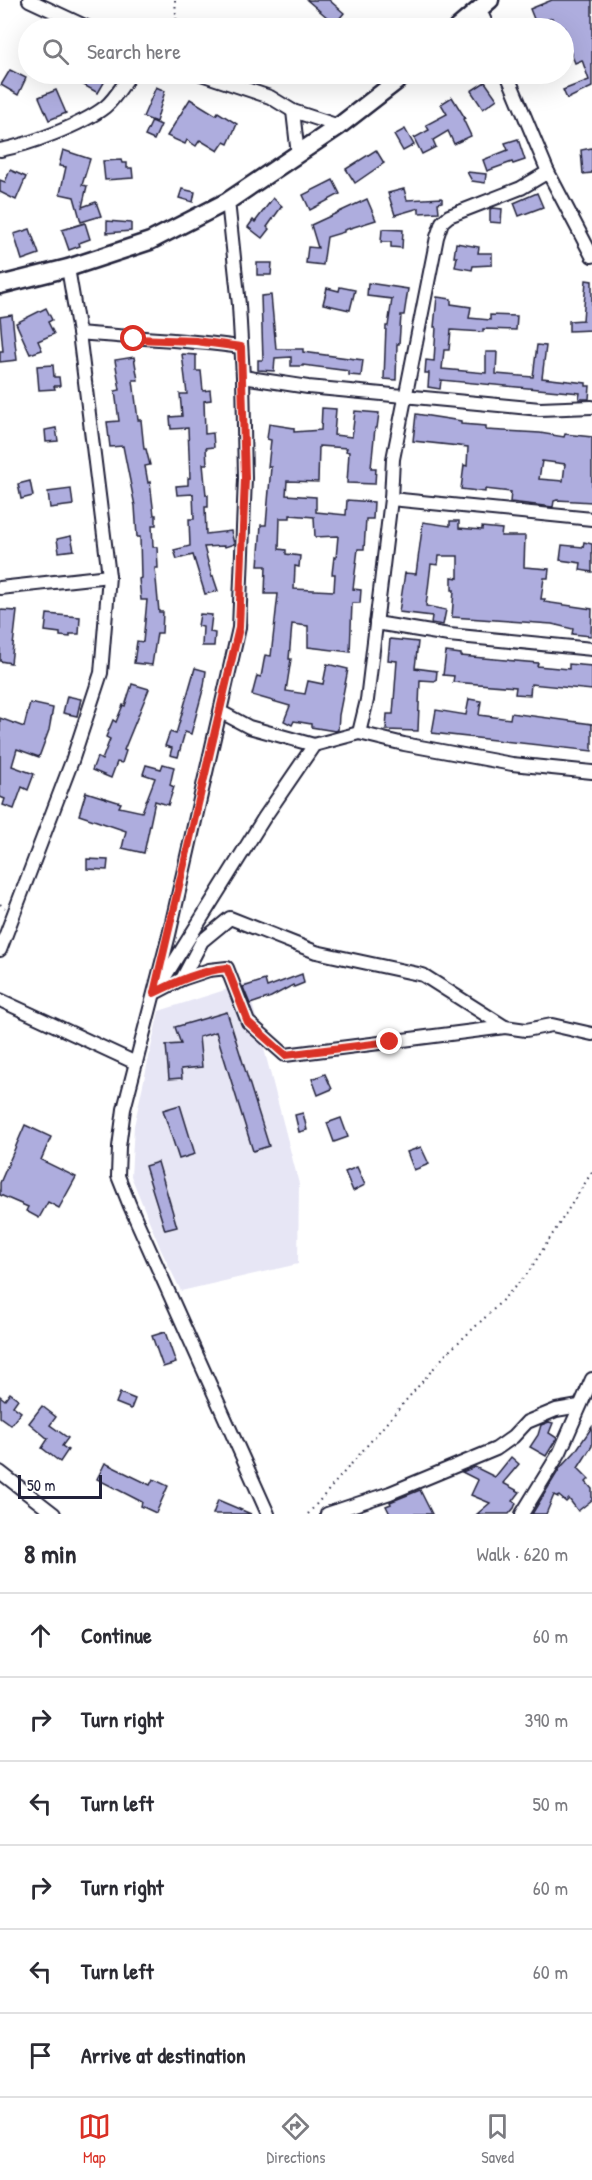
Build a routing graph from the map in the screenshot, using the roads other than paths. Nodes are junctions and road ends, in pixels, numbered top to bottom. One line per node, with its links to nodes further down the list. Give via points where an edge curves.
1 (29, 0): 3 (street)
2 (485, 4): 4 (street)
3 (68, 18)
4 (468, 18)
5 (123, 84): 11 (street, via 106,107 70,126)
6 (231, 84): 9 (street, via 270,97)
7 (393, 84): 10 (street)
8 (511, 84): 13 (street)
9 (293, 111): 10 (street); 12 (street)
10 (339, 126): 12 (street)
11 (0, 150)
12 (297, 155): 14 (street)
13 (548, 172): 15 (street); 21 (street, via 442,222)
14 (228, 201): 16 (street, via 150,241); 19 (street)
15 (592, 256)
16 (68, 268): 17 (street); 18 (street)
17 (0, 285)
18 (79, 333): 19 (street); 25 (street)
19 (241, 347): 20 (street)
20 (243, 377): 21 (street); 29 (street, via 245,478 239,628)
21 (405, 396): 22 (street, via 540,409); 23 (street, via 393,459)
22 (592, 407)
23 (391, 499): 24 (street); 27 (street)
24 (592, 519)
25 (110, 576): 26 (street); 33 (street, via 101,673)
26 (0, 588)
27 (376, 623): 28 (street, via 449,635); 30 (street)
28 (592, 649)
29 (221, 712): 31 (street, via 249,727); 35 (street)
30 (359, 733): 31 (street); 32 (street, via 512,764)
31 (314, 745): 35 (street)
32 (592, 772)
33 (0, 950)
34 (182, 979): 35 (street); 37 (street, via 227,968 248,1022 285,1055); 37 (street, via 202,941 230,918 316,952 423,975)
35 (154, 993): 39 (street)
36 (0, 1000): 39 (street)
37 (505, 1027): 38 (street, via 526,1030 552,1025)
38 (592, 1034)
39 (136, 1063): 44 (street, via 123,1119 118,1176)
40 (592, 1379): 41 (street)
41 (579, 1406): 45 (street, via 527,1422 496,1449 390,1493); 46 (street, via 560,1452)
42 (0, 1472): 43 (street)
43 (54, 1514)
44 (268, 1514)
45 (327, 1514)
46 (522, 1514)

